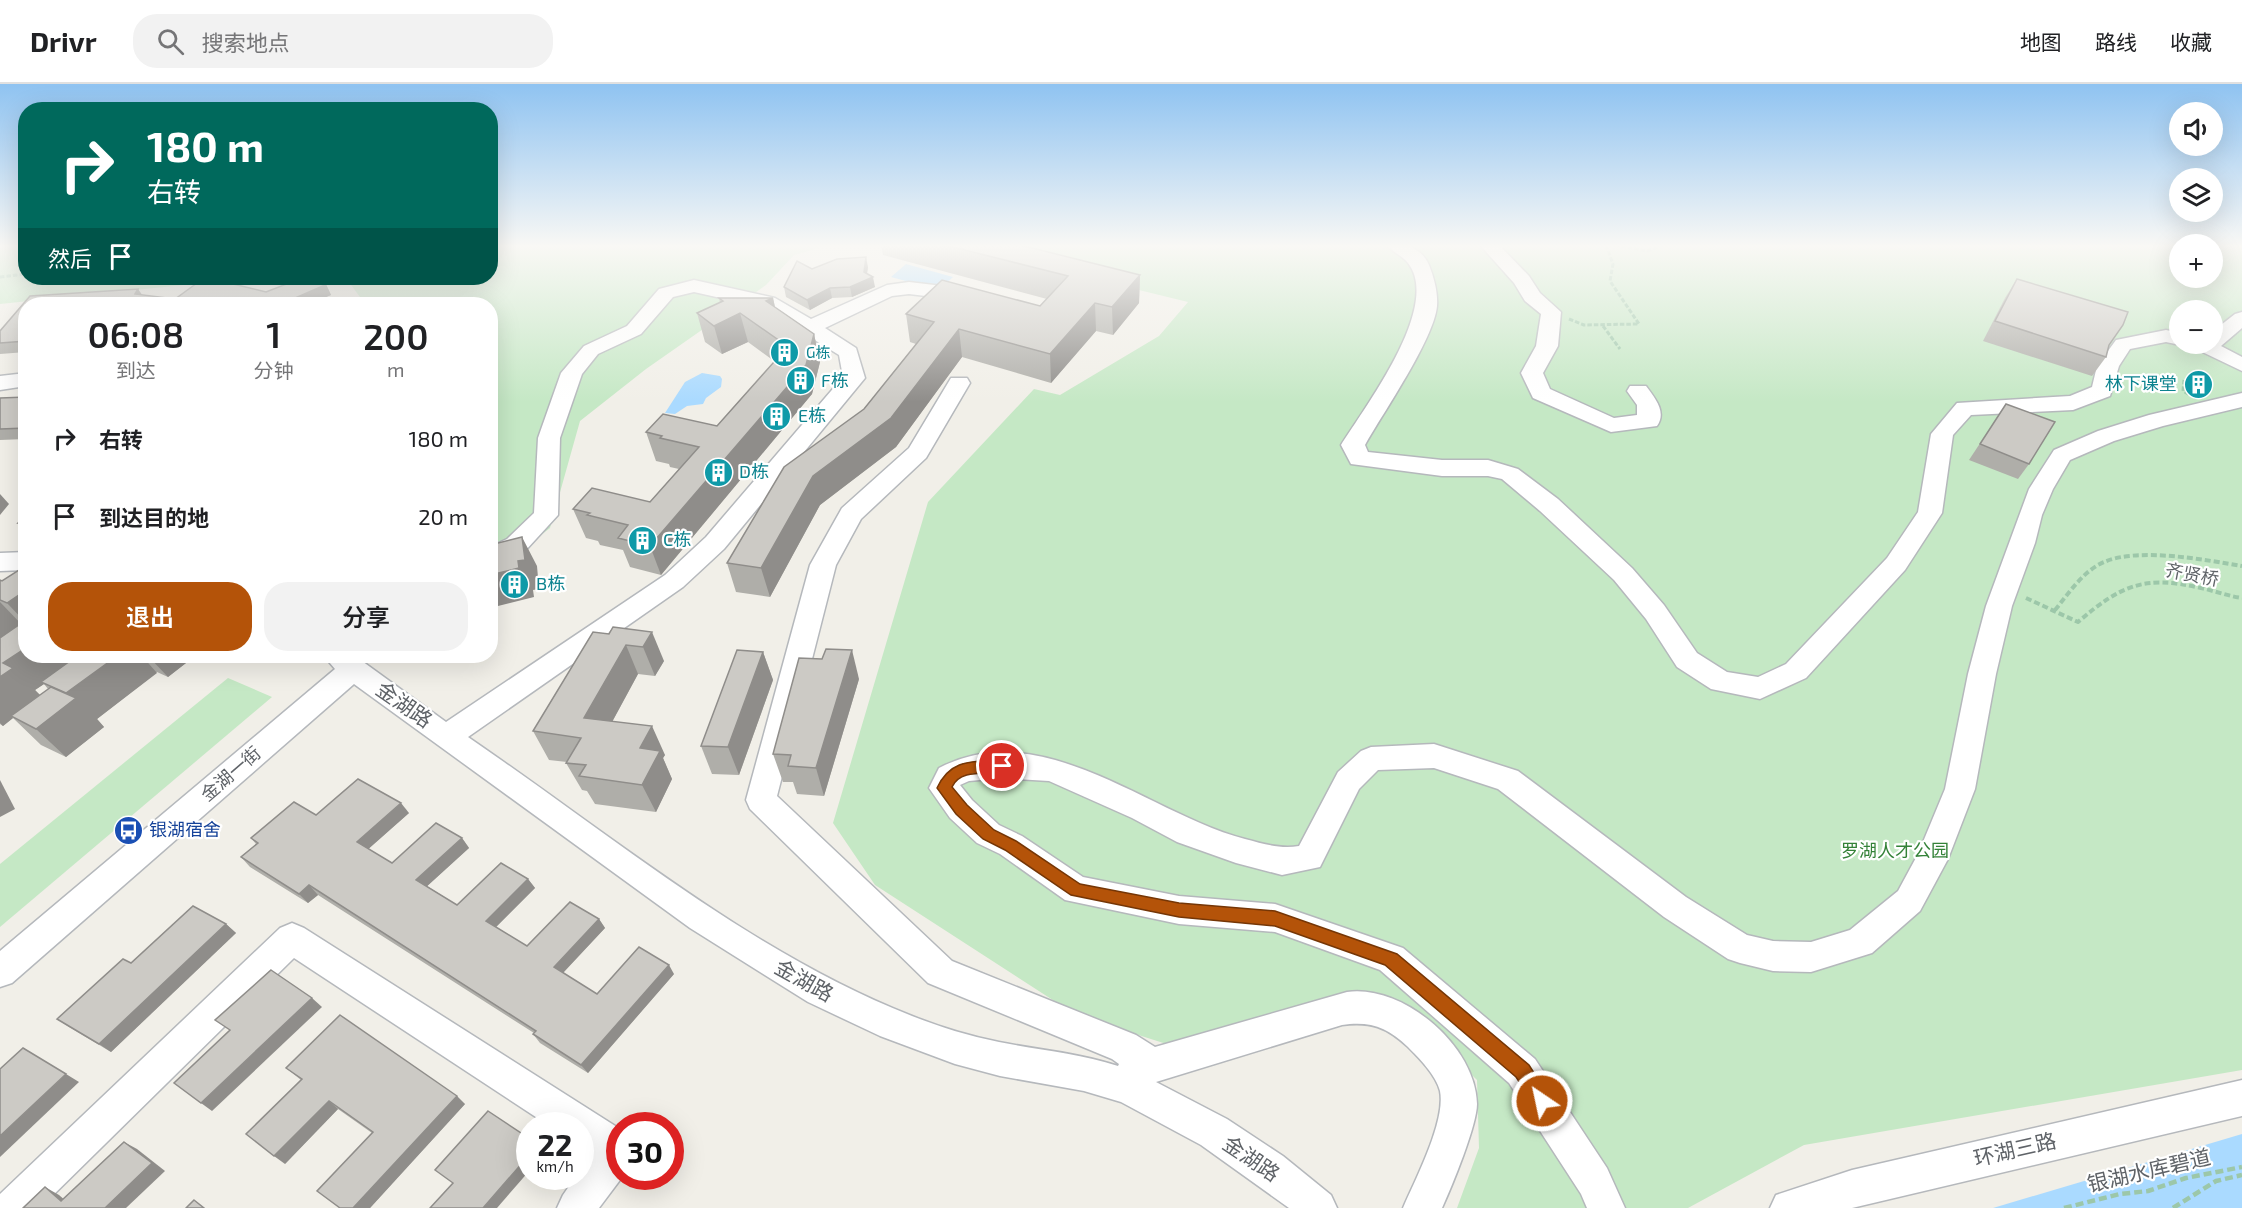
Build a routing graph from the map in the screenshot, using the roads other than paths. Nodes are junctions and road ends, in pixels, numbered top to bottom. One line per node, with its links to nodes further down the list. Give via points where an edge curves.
1 (662, 297): 17 (street, via 634,330 591,350 572,373 549,438 546,515 516,545)
2 (747, 297): 7 (street, via 768,302)
3 (873, 297): 7 (street)
4 (1426, 297): 9 (street, via 1418,335 1353,445 1359,459 1442,468 1488,468 1510,474 1623,574 1687,660 1721,682 1760,688 1796,671 1896,564 1930,513 1942,434 1965,408 2073,403 2102,391 2108,366 2122,344)
5 (1533, 297): 15 (street, via 1551,312 1547,346 1533,373 1541,393 1611,425 1649,421 1648,404)
6 (2242, 318): 8 (street)
7 (809, 328): 22 (street, via 849,352 854,378 716,543 674,581)
8 (2223, 333)
9 (2169, 337)
10 (2223, 353): 11 (street)
11 (2242, 365)
12 (18, 380): 13 (street)
13 (0, 383)
14 (959, 383): 24 (street, via 918,453 851,514 823,565 761,800 940,972 1124,1047)
15 (1638, 391)
16 (2242, 400): 35 (street, via 2157,420 2061,454 2038,497 2006,590 1982,674 1960,789 1932,859 1909,901 1860,942 1811,957 1773,956 1740,948 1676,907 1508,780 1434,756 1371,759 1348,781 1309,858 1282,862 1188,833 1052,769 1002,766 964,769 949,777 944,788 977,825 1076,890 1179,910 1275,918 1391,959 1522,1071 1594,1181)
17 (498, 553)
18 (18, 561): 19 (street)
19 (0, 562)
20 (344, 663): 23 (street, 金湖一街)
21 (346, 663): 22 (street, 金湖路)
22 (447, 736): 25 (street, 金湖路, via 720,931 825,993 906,1029 976,1053)
23 (0, 972)
24 (1151, 1065): 25 (street); 34 (street, via 1342,1009 1381,1009 1431,1046 1454,1081 1460,1103 1442,1168)
25 (1097, 1077): 33 (street, 金湖路, via 1128,1087 1210,1131)
26 (2232, 1100): 36 (street, 环湖三路, via 1852,1189)
27 (560, 1112): 31 (street, via 292,938)
28 (594, 1134): 29 (street, via 619,1150)
29 (594, 1184)
30 (589, 1190): 32 (street)
31 (13, 1208)
32 (576, 1208)
33 (1318, 1208)
34 (1422, 1208)
35 (1606, 1208)
36 (1789, 1208)

